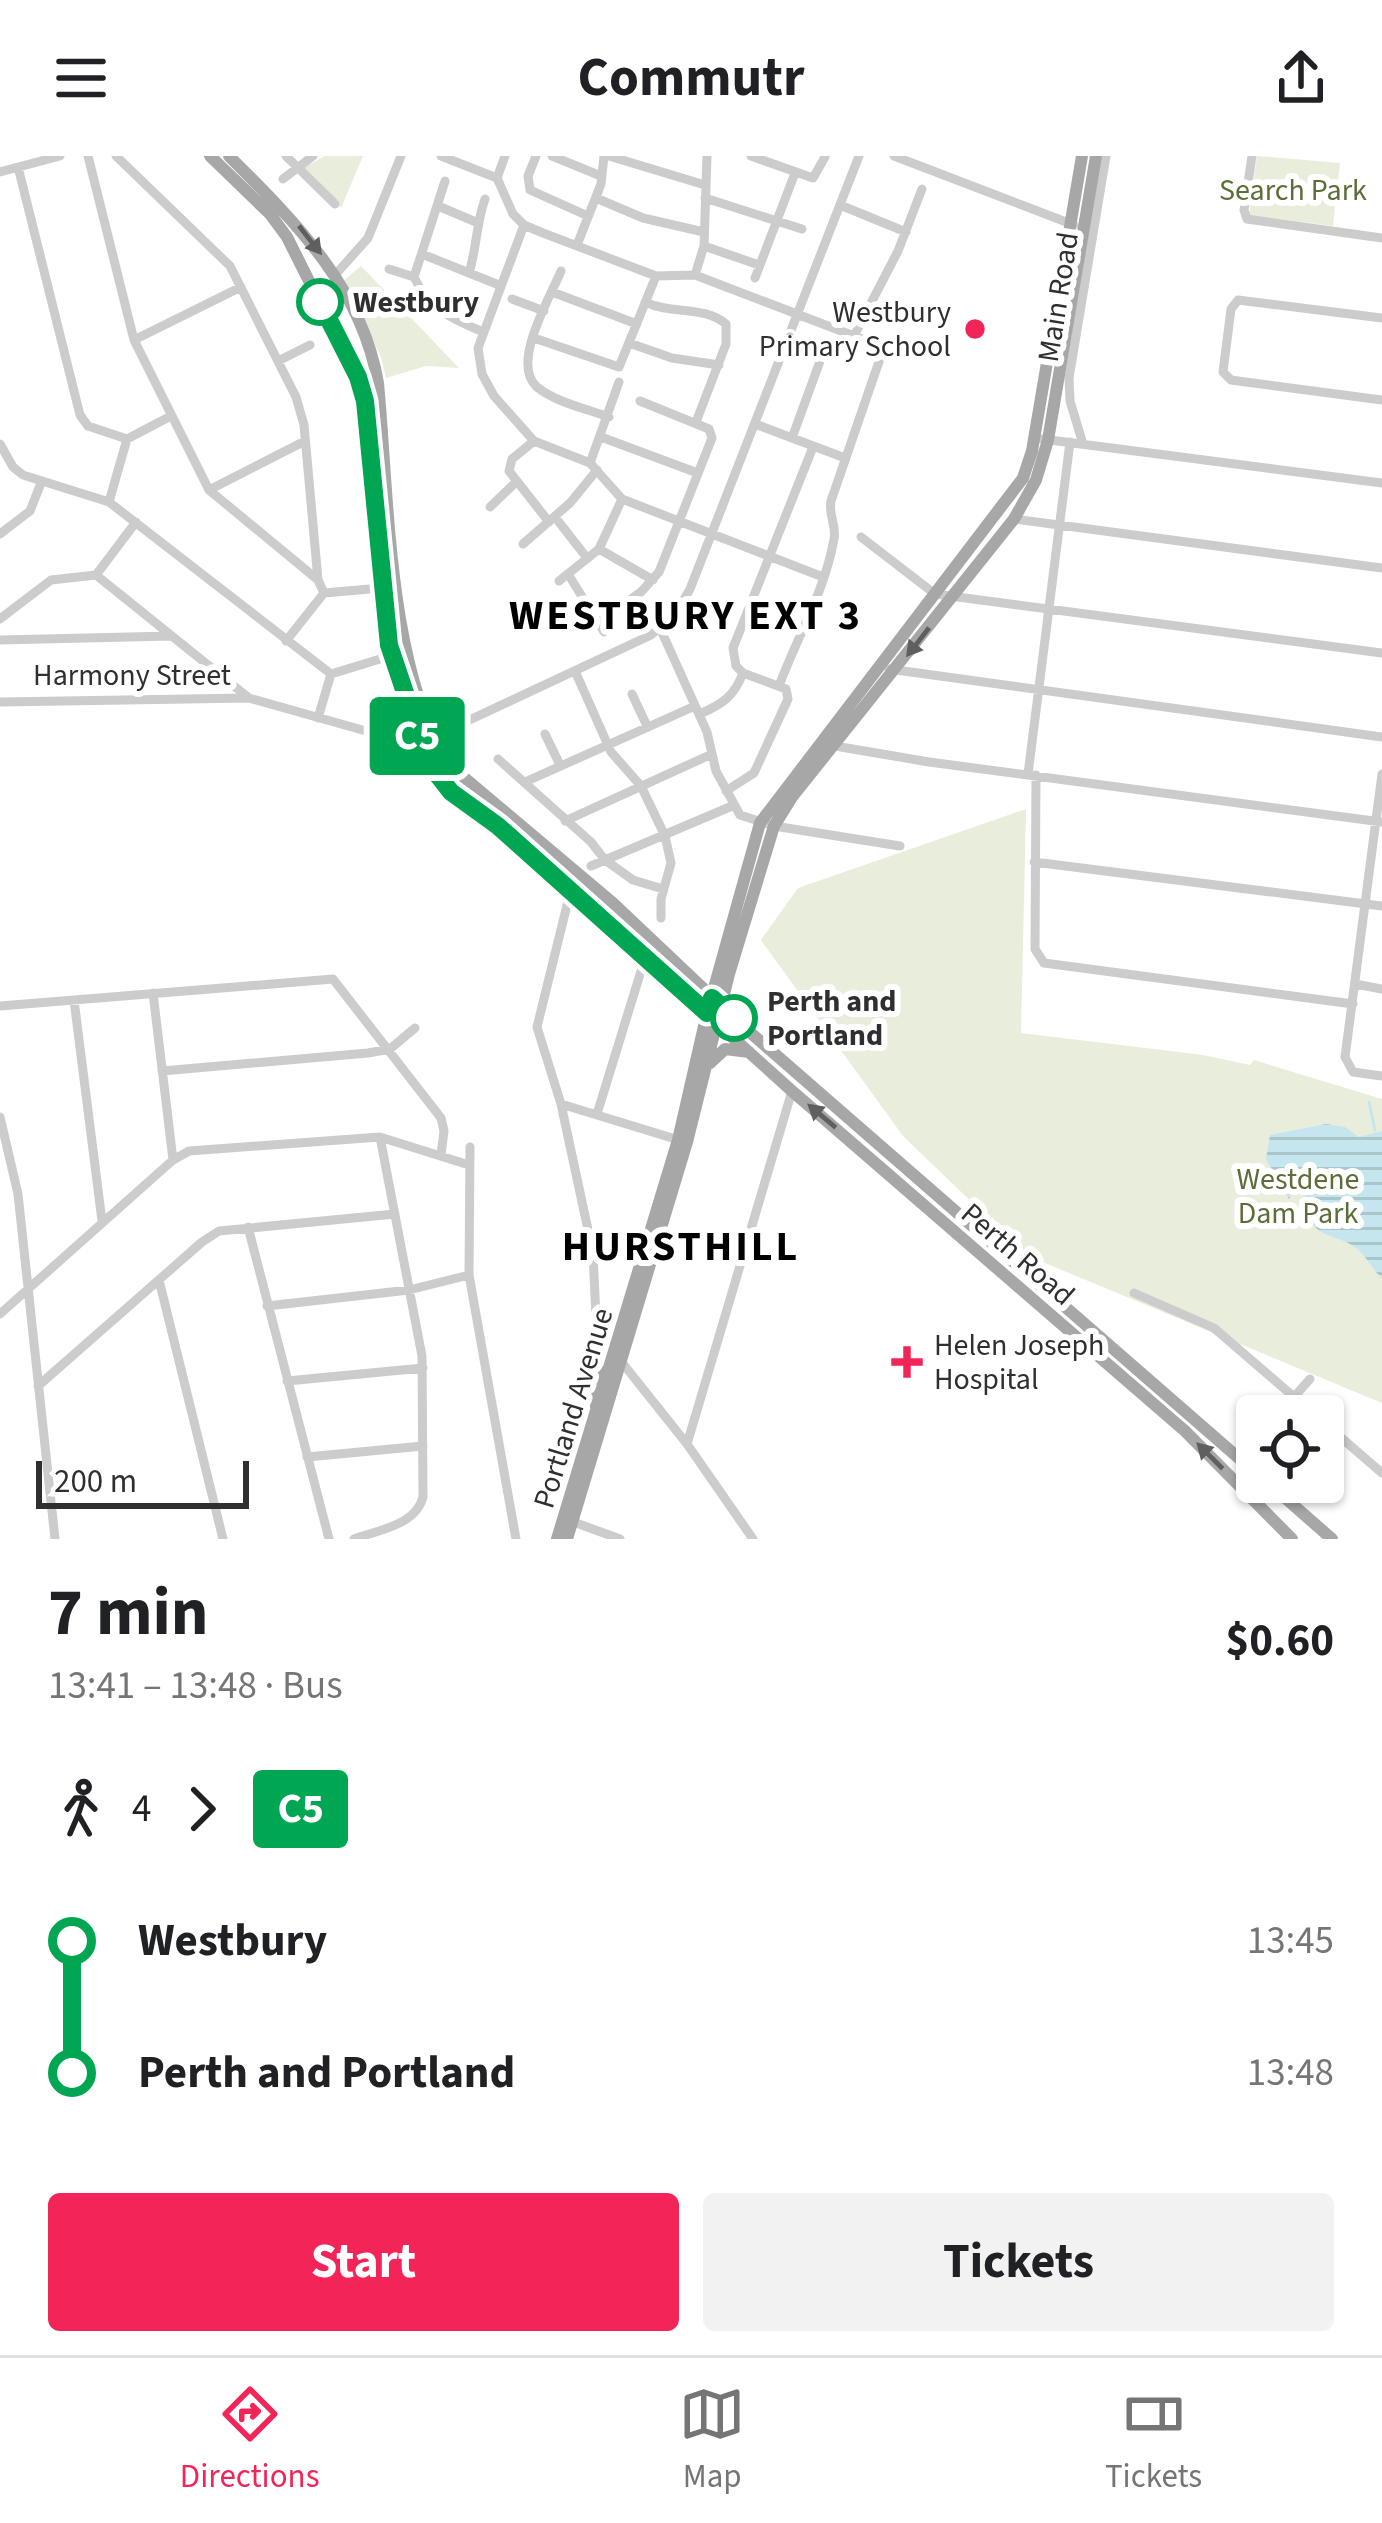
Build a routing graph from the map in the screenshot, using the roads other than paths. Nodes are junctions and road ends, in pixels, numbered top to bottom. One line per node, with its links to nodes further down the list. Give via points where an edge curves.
1 (60, 156): 24 (street)
2 (88, 156): 72 (street)
3 (116, 156): 61 (street, via 223,258)
4 (210, 156): 142 (main road, via 287,237 361,383 388,636)
5 (229, 156): 55 (main road, one-way to 55)
6 (286, 156): 23 (street)
7 (313, 156): 23 (street)
8 (401, 156): 55 (street, via 368,238)
9 (441, 156): 28 (street)
10 (506, 156): 28 (street)
11 (536, 156): 39 (street, via 530,190)
12 (552, 156): 27 (street)
13 (606, 156): 27 (street); 31 (street)
14 (707, 156): 31 (street)
15 (751, 156): 26 (street)
16 (859, 156): 38 (street)
17 (894, 156): 43 (street)
18 (1082, 156): 43 (main road, Main Road)
19 (1096, 156): 43 (main road, Main Road)
20 (1106, 156): 91 (street, Main Road, via 1068,385)
21 (1252, 156): 47 (street, via 1247,219)
22 (825, 157): 26 (street, via 813,178)
23 (299, 164): 29 (street); 36 (street)
24 (18, 167): 25 (street); 87 (street, via 80,415 88,426)
25 (0, 172)
26 (795, 172): 40 (street)
27 (602, 176): 34 (street)
28 (497, 178): 42 (street)
29 (283, 179)
30 (445, 181): 37 (street)
31 (705, 185): 33 (street)
32 (922, 189): 46 (street)
33 (705, 198): 40 (street); 45 (street)
34 (596, 199): 39 (street); 45 (street)
35 (485, 200): 41 (street)
36 (334, 204)
37 (438, 206): 41 (street); 50 (street)
38 (840, 206): 46 (street); 66 (street)
39 (588, 216): 48 (street)
40 (776, 218): 44 (street); 51 (street)
41 (476, 222): 54 (street)
42 (524, 225): 48 (street); 60 (street)
43 (1077, 226): 88 (main road, Main Road)
44 (802, 229)
45 (704, 232): 49 (street)
46 (906, 232): 70 (street)
47 (1382, 238)
48 (578, 245): 57 (street)
49 (704, 246): 51 (street); 56 (street)
50 (422, 254): 54 (street); 58 (street)
51 (759, 265): 59 (street)
52 (389, 269): 58 (street)
53 (561, 271): 62 (street)
54 (469, 273): 60 (street)
55 (335, 275): 144 (main road, via 376,369 400,614)
56 (694, 275): 57 (street); 66 (street)
57 (656, 276): 64 (street)
58 (414, 277): 69 (street, via 442,313)
59 (755, 278)
60 (499, 285): 69 (street)
61 (241, 286): 72 (street); 76 (street)
62 (552, 292): 65 (street); 68 (street)
63 (512, 299): 65 (street)
64 (645, 302): 68 (street); 77 (street, via 724,320)
65 (544, 311): 71 (street)
66 (798, 314): 70 (street); 84 (street)
67 (1382, 318): 79 (street, via 1238,300 1223,372 1228,379)
68 (637, 324): 74 (street)
69 (481, 331): 90 (street, via 487,387)
70 (854, 336): 94 (street, via 886,348)
71 (534, 338): 74 (street, via 610,366 622,364); 82 (street, via 525,359 530,379)
72 (134, 340): 81 (street)
73 (827, 342): 86 (street)
74 (629, 344): 77 (street)
75 (310, 345): 76 (street)
76 (278, 361): 89 (street, via 300,406)
77 (718, 365): 83 (street)
78 (619, 382): 82 (street)
79 (1382, 400)
80 (640, 401): 83 (street)
81 (171, 416): 87 (street); 100 (street)
82 (609, 417): 85 (street)
83 (696, 422): 96 (street, via 712,435)
84 (755, 424): 86 (street); 110 (street)
85 (601, 437): 95 (street); 96 (street)
86 (792, 438): 93 (street)
87 (127, 439): 102 (street)
88 (1041, 439): 91 (street); 105 (main road, via 1036,480); 123 (main road, via 1019,486)
89 (305, 441): 100 (street); 119 (street)
90 (534, 441): 95 (street); 97 (street, via 510,463)
91 (1077, 443): 99 (street); 108 (street)
92 (2, 447): 98 (street, via 13,467)
93 (813, 447): 94 (street); 114 (street)
94 (845, 458): 118 (street)
95 (593, 467): 101 (street); 104 (street)
96 (695, 472): 106 (street)
97 (516, 482): 103 (street); 104 (street)
98 (41, 483): 102 (street); 109 (street, via 30,512)
99 (1382, 483)
100 (209, 490): 119 (street)
101 (622, 499): 106 (street); 113 (street)
102 (109, 502): 107 (street)
103 (490, 507)
104 (552, 519): 112 (street); 115 (street)
105 (1013, 519): 108 (street); 124 (main road)
106 (680, 521): 110 (street); 120 (street)
107 (136, 522): 117 (street); 130 (street)
108 (1060, 526): 116 (street); 125 (street)
109 (0, 534)
110 (711, 534): 114 (street); 127 (street, via 686,599)
111 (861, 537): 123 (street)
112 (524, 544)
113 (599, 548): 115 (street); 120 (street)
114 (770, 557): 118 (street); 135 (street, via 733,648)
115 (587, 558): 120 (street, via 564,578 603,627)
116 (1382, 568)
117 (95, 574): 126 (street, via 51,580); 128 (street)
118 (823, 577): 137 (street)
119 (318, 580): 122 (street)
120 (653, 580)
121 (370, 589): 122 (street)
122 (324, 593): 130 (street)
123 (935, 595): 124 (street); 133 (main road)
124 (954, 597): 125 (street); 133 (main road, one-way to 133)
125 (1048, 609): 131 (street); 138 (street)
126 (0, 619)
127 (660, 628): 134 (street, Harmony Street); 143 (street)
128 (172, 636): 129 (street); 140 (street)
129 (0, 640)
130 (286, 640): 136 (street)
131 (1382, 652)
132 (380, 659): 136 (street)
133 (888, 669): 138 (street); 154 (main road)
134 (575, 671): 146 (street, Harmony Street); 153 (street)
135 (743, 673): 137 (street); 143 (street, via 730,698)
136 (331, 674): 145 (street)
137 (779, 686): 164 (street, via 787,704 756,769)
138 (1038, 692): 152 (street); 161 (street)
139 (632, 694): 147 (street)
140 (249, 698): 141 (street, Harmony Street); 145 (street, Harmony Street)
141 (0, 702)
142 (408, 709): 150 (main road, via 406,725); 151 (main road)
143 (697, 710): 147 (street); 155 (street)
144 (425, 711): 146 (main road); 148 (main road)
145 (318, 718): 150 (street, Harmony Street)
146 (457, 725): 148 (street, Harmony Street); 158 (main road)
147 (647, 726): 153 (street)
148 (433, 734): 151 (street, Harmony Street); 158 (main road)
149 (545, 734): 159 (street)
150 (386, 736): 151 (street, Harmony Street); 157 (main road)
151 (417, 737): 157 (main road)
152 (1382, 737)
153 (607, 743): 159 (street); 163 (street)
154 (827, 744): 161 (street); 168 (main road)
155 (712, 754): 163 (street); 164 (street)
156 (498, 759): 162 (street)
157 (429, 764): 175 (main road)
158 (448, 764): 183 (main road)
159 (560, 765): 162 (street)
160 (1382, 773): 167 (street)
161 (1032, 775): 167 (street); 172 (street)
162 (525, 782): 166 (street)
163 (641, 786): 166 (street); 169 (street)
164 (726, 791): 165 (street)
165 (733, 806): 168 (street); 169 (street)
166 (565, 821): 171 (street)
167 (1379, 821): 176 (street)
168 (767, 825): 170 (street); 181 (main road); 184 (main road)
169 (665, 836): 171 (street); 174 (street, via 671,863)
170 (900, 846)
171 (605, 860): 173 (street); 174 (street)
172 (1034, 862): 176 (street); 189 (street, via 1036,954 1047,965)
173 (591, 866)
174 (663, 889): 179 (street)
175 (570, 892): 178 (main road); 180 (street)
176 (1365, 904): 177 (street); 185 (street)
177 (1382, 906)
178 (598, 917): 180 (street); 182 (main road)
179 (662, 918)
180 (563, 928): 200 (street, via 538,1034)
181 (723, 955): 183 (main road, via 708,969); 191 (main road)
182 (645, 958): 191 (main road); 201 (street)
183 (684, 971): 191 (main road)
184 (729, 974): 191 (main road); 192 (main road)
185 (1355, 984): 186 (street); 189 (street)
186 (1382, 988)
187 (153, 994): 188 (street); 194 (street, via 333,979); 197 (street)
188 (74, 1000): 190 (street); 210 (street)
189 (1353, 1004): 198 (street, via 1345,1057 1352,1072)
190 (0, 1006)
191 (715, 1010): 192 (main road, Perth Road); 195 (main road, Perth Road); 196 (main road, Portland Avenue); 204 (main road, Portland Avenue)
192 (740, 1024): 231 (main road, Perth Road)
193 (416, 1028): 194 (street)
194 (390, 1048): 197 (street); 206 (street, via 441,1118)
195 (750, 1052): 196 (main road, via 725,1049); 199 (main road, Perth Road)
196 (707, 1067): 204 (main road, Portland Avenue)
197 (162, 1071): 207 (street)
198 (1382, 1076)
199 (792, 1091): 229 (street); 245 (main road, Perth Road, one-way to 199, via 1185,1431)
200 (561, 1104): 201 (street); 219 (street, via 592,1252)
201 (596, 1114): 204 (street)
202 (0, 1117): 214 (street)
203 (380, 1137): 206 (street); 207 (street, via 196,1150); 209 (street)
204 (683, 1141): 220 (main road, Portland Avenue)
205 (470, 1147): 208 (street)
206 (441, 1155): 208 (street)
207 (172, 1160): 210 (street)
208 (469, 1166): 212 (street)
209 (395, 1214): 211 (street); 215 (street)
210 (102, 1221): 214 (street)
211 (248, 1227): 213 (street, via 211,1235); 217 (street)
212 (469, 1275): 215 (street); 240 (street)
213 (159, 1280): 224 (street); 237 (street)
214 (28, 1287): 218 (street); 224 (street)
215 (409, 1290): 217 (street); 221 (street)
216 (1134, 1293): 225 (street, via 1214,1328)
217 (267, 1306): 223 (street)
218 (0, 1314)
219 (596, 1357): 220 (street); 227 (main road)
220 (616, 1366): 227 (main road, Portland Avenue); 229 (street); 235 (main road, Portland Avenue)
221 (423, 1368): 223 (street); 230 (street)
222 (1310, 1379): 226 (street)
223 (287, 1381): 232 (street)
224 (38, 1386): 236 (street)
225 (1292, 1395)
226 (1296, 1395)
227 (596, 1414): 235 (main road, Portland Avenue)
228 (1344, 1440): 233 (street)
229 (687, 1444): 244 (street)
230 (423, 1446): 232 (street); 239 (street, via 417,1514)
231 (1236, 1456)
232 (307, 1457): 238 (street)
233 (1382, 1473)
234 (1291, 1503): 246 (main road)
235 (569, 1520): 241 (main road, Portland Avenue); 242 (main road, Portland Avenue); 243 (street)
236 (55, 1539)
237 (223, 1539)
238 (329, 1539)
239 (354, 1539)
240 (516, 1539)
241 (557, 1539)
242 (567, 1539)
243 (620, 1539)
244 (753, 1539)
245 (1292, 1539)
246 (1332, 1539)

